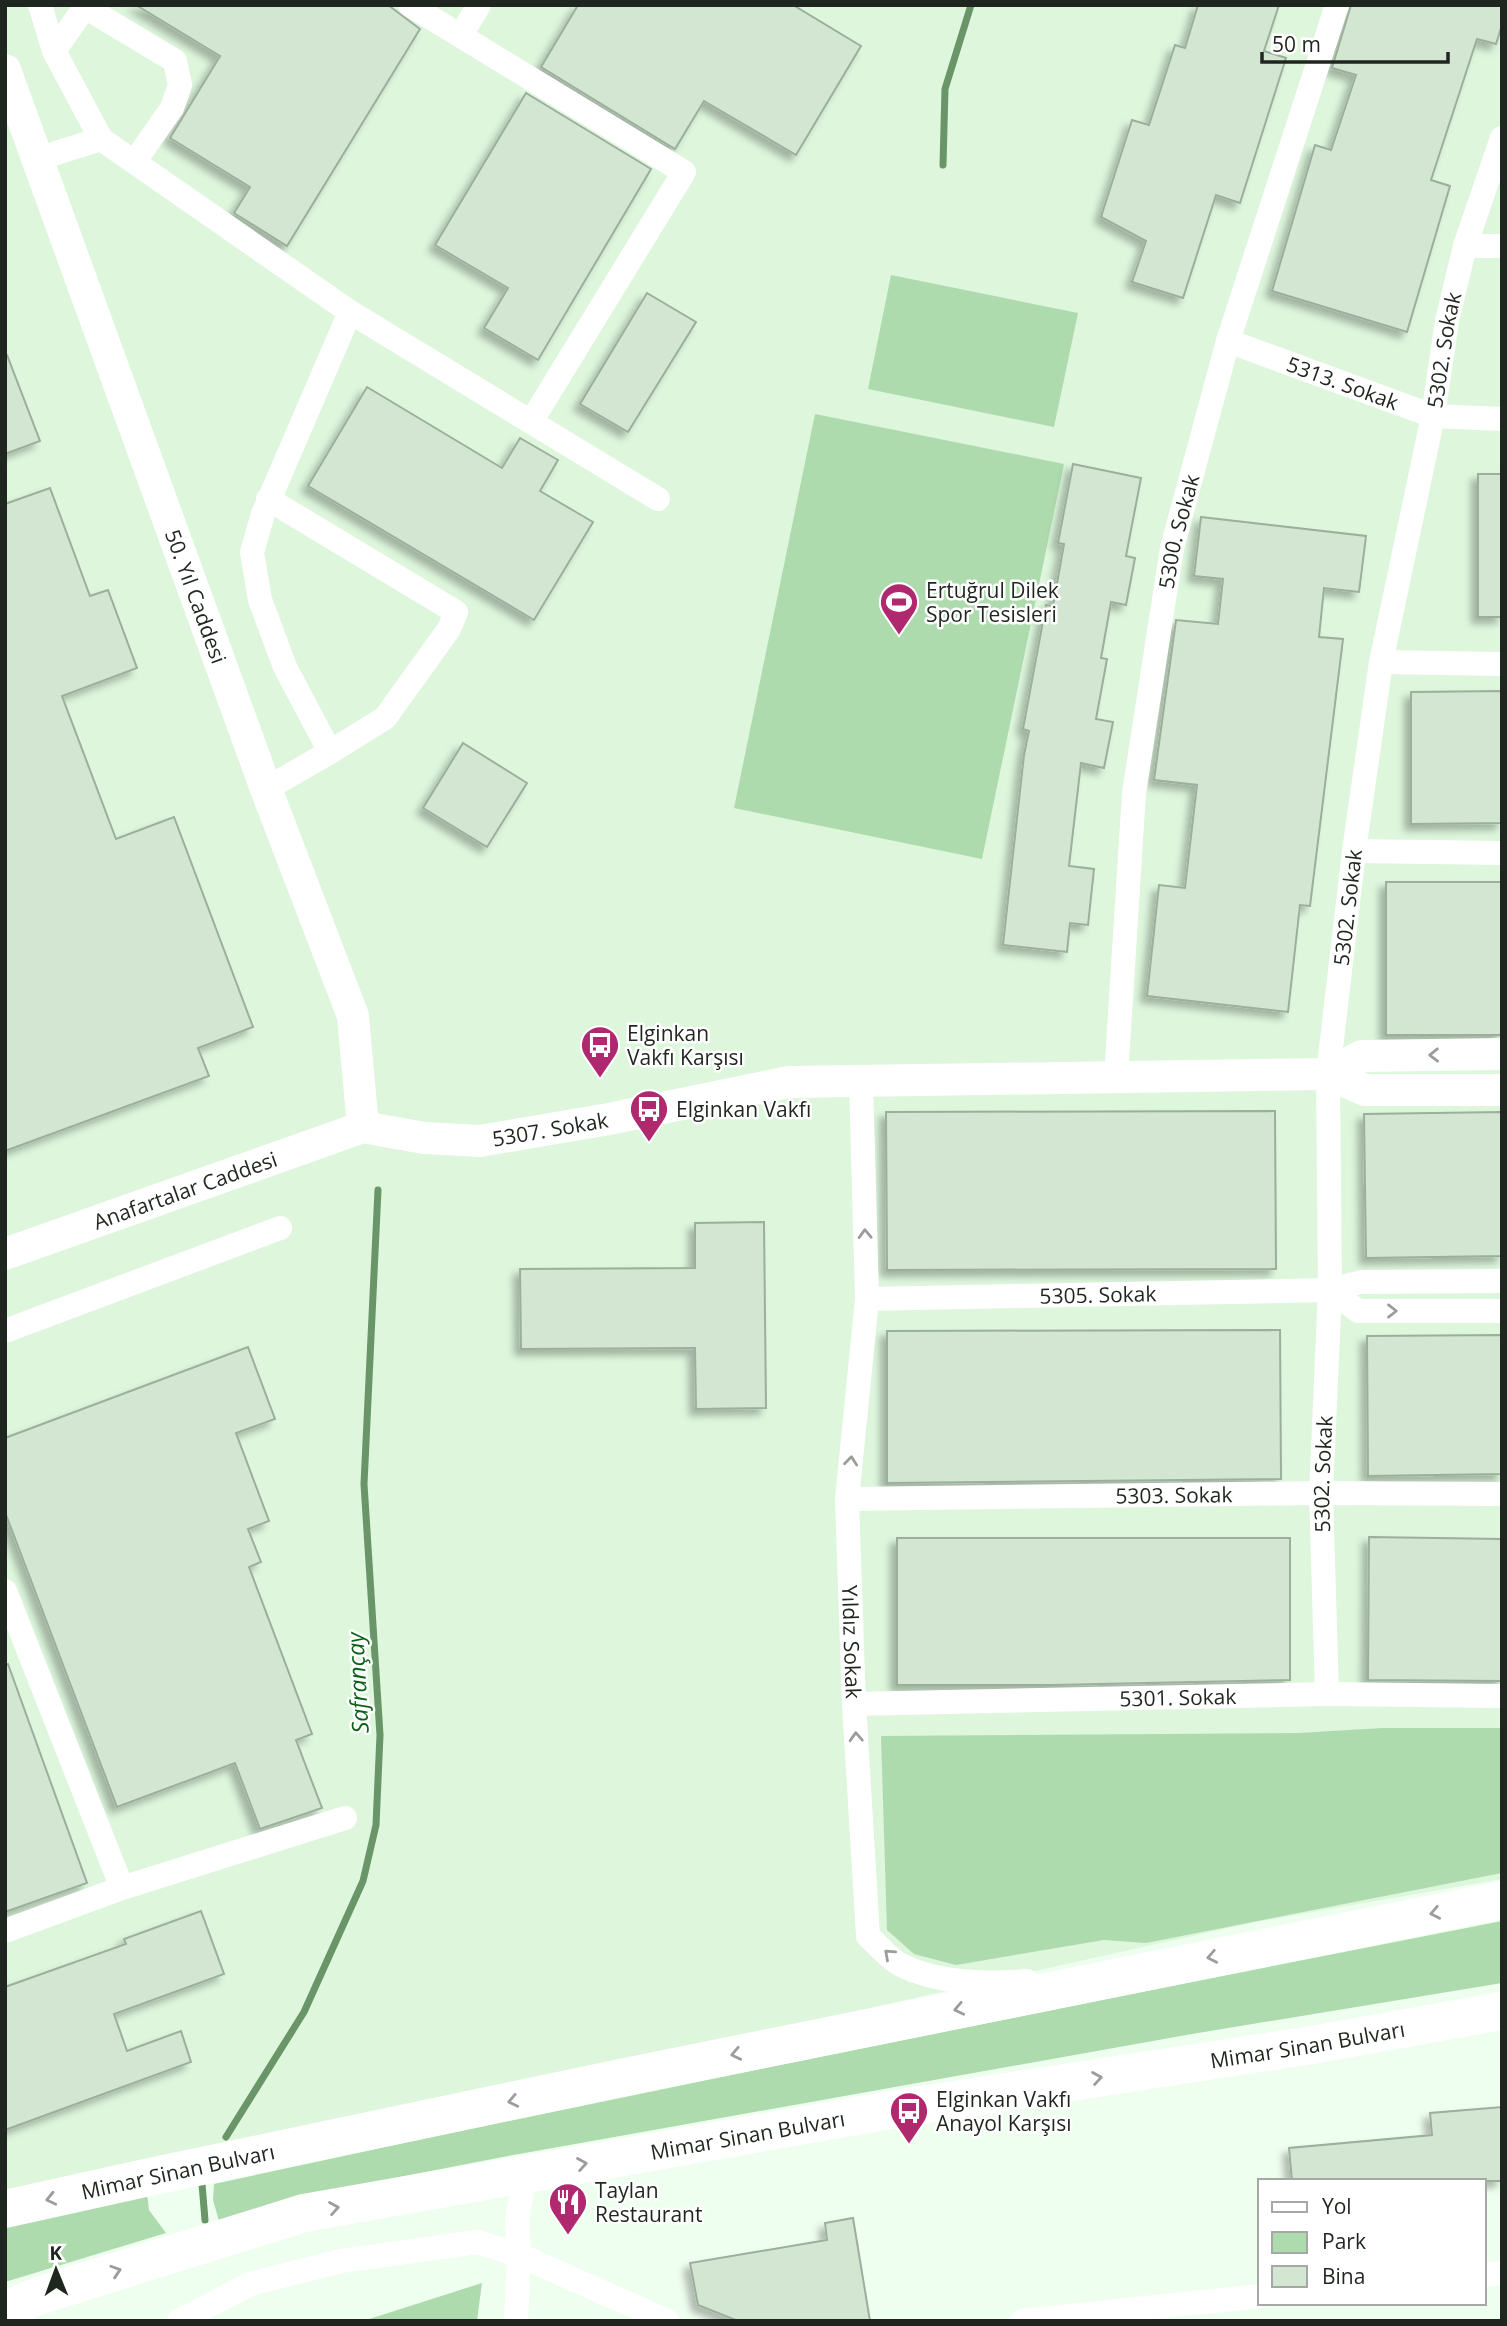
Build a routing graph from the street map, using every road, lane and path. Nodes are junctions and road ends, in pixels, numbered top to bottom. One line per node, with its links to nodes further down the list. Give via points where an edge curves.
1 (40, 5): 7 (street)
2 (410, 5): 6 (street)
3 (480, 5): 6 (street)
4 (1337, 5): 16 (street, 5300. Sokak)
5 (85, 6): 7 (street); 12 (street, via 175,61 180,85 172,108)
6 (461, 35): 19 (street, via 684,172)
7 (54, 51): 10 (street)
8 (5, 70): 11 (street, 50. Yıl Caddesi)
9 (1502, 138): 14 (street, 5302. Sokak)
10 (100, 139): 11 (street); 12 (street)
11 (37, 159): 25 (street, 50. Yıl Caddesi)
12 (135, 161): 15 (street)
13 (1502, 246): 14 (street)
14 (1465, 247): 17 (street, 5302. Sokak, via 1447,321)
15 (350, 312): 19 (street); 20 (street)
16 (1228, 341): 17 (street, 5313. Sokak); 30 (street, 5300. Sokak, via 1172,548 1134,793)
17 (1433, 416): 18 (street, 5313. Sokak); 22 (street, 5302. Sokak)
18 (1502, 419)
19 (531, 422): 21 (street)
20 (268, 499): 24 (street, via 252,552 260,600 285,667); 24 (street, via 456,612 449,629 385,718)
21 (658, 499)
22 (1381, 662): 23 (street); 26 (street, 5302. Sokak)
23 (1502, 664)
24 (330, 752): 25 (street)
25 (266, 789): 33 (street, 50. Yıl Caddesi, via 353,1016)
26 (1354, 851): 27 (street); 29 (street, 5302. Sokak)
27 (1502, 853)
28 (1502, 1054): 29 (street, one-way to 29, via 1362,1056)
29 (1328, 1074): 30 (street, 5307. Sokak); 32 (street, via 1365,1090); 37 (street, 5302. Sokak)
30 (1116, 1077): 31 (street, 5307. Sokak)
31 (861, 1081): 33 (street, 5307. Sokak, via 789,1082 480,1141 424,1138); 38 (street, Yıldız Sokak, one-way to 31)
32 (1502, 1090)
33 (363, 1127): 35 (street, Anafartalar Caddesi)
34 (280, 1228): 40 (street)
35 (5, 1254)
36 (1502, 1281): 37 (street, 5305. Sokak, via 1361,1282)
37 (1331, 1290): 38 (street, 5305. Sokak); 39 (street, one-way to 39, via 1358,1311); 41 (street, 5302. Sokak)
38 (867, 1298): 43 (street, Yıldız Sokak, one-way to 38)
39 (1502, 1311)
40 (5, 1331)
41 (1321, 1493): 42 (street, 5303. Sokak); 43 (street, 5303. Sokak); 45 (street, 5302. Sokak)
42 (1502, 1494)
43 (847, 1499): 47 (street, Yıldız Sokak)
44 (5, 1591): 49 (street)
45 (1327, 1694): 46 (street, 5301. Sokak); 47 (street, 5301. Sokak)
46 (1502, 1696)
47 (854, 1704): 52 (street, Yıldız Sokak, one-way to 47, via 1002,1983 946,1980 900,1964 867,1936)
48 (345, 1818): 49 (street)
49 (122, 1888): 51 (street)
50 (1502, 1900): 52 (highway, Mimar Sinan Bulvarı, one-way to 52)
51 (5, 1931)
52 (1122, 1975): 55 (highway, Mimar Sinan Bulvarı, one-way to 55)
53 (1502, 2011): 54 (highway, Mimar Sinan Bulvarı, one-way to 53)
54 (525, 2174): 56 (street, via 517,2220); 58 (highway, Mimar Sinan Bulvarı, one-way to 54, via 304,2213)
55 (5, 2209)
56 (519, 2255): 59 (street, via 477,2242 341,2261 250,2284); 60 (street); 61 (street)
57 (1258, 2296): 62 (street)
58 (5, 2310)
59 (179, 2321)
60 (516, 2321)
61 (667, 2321)
62 (1022, 2321)

